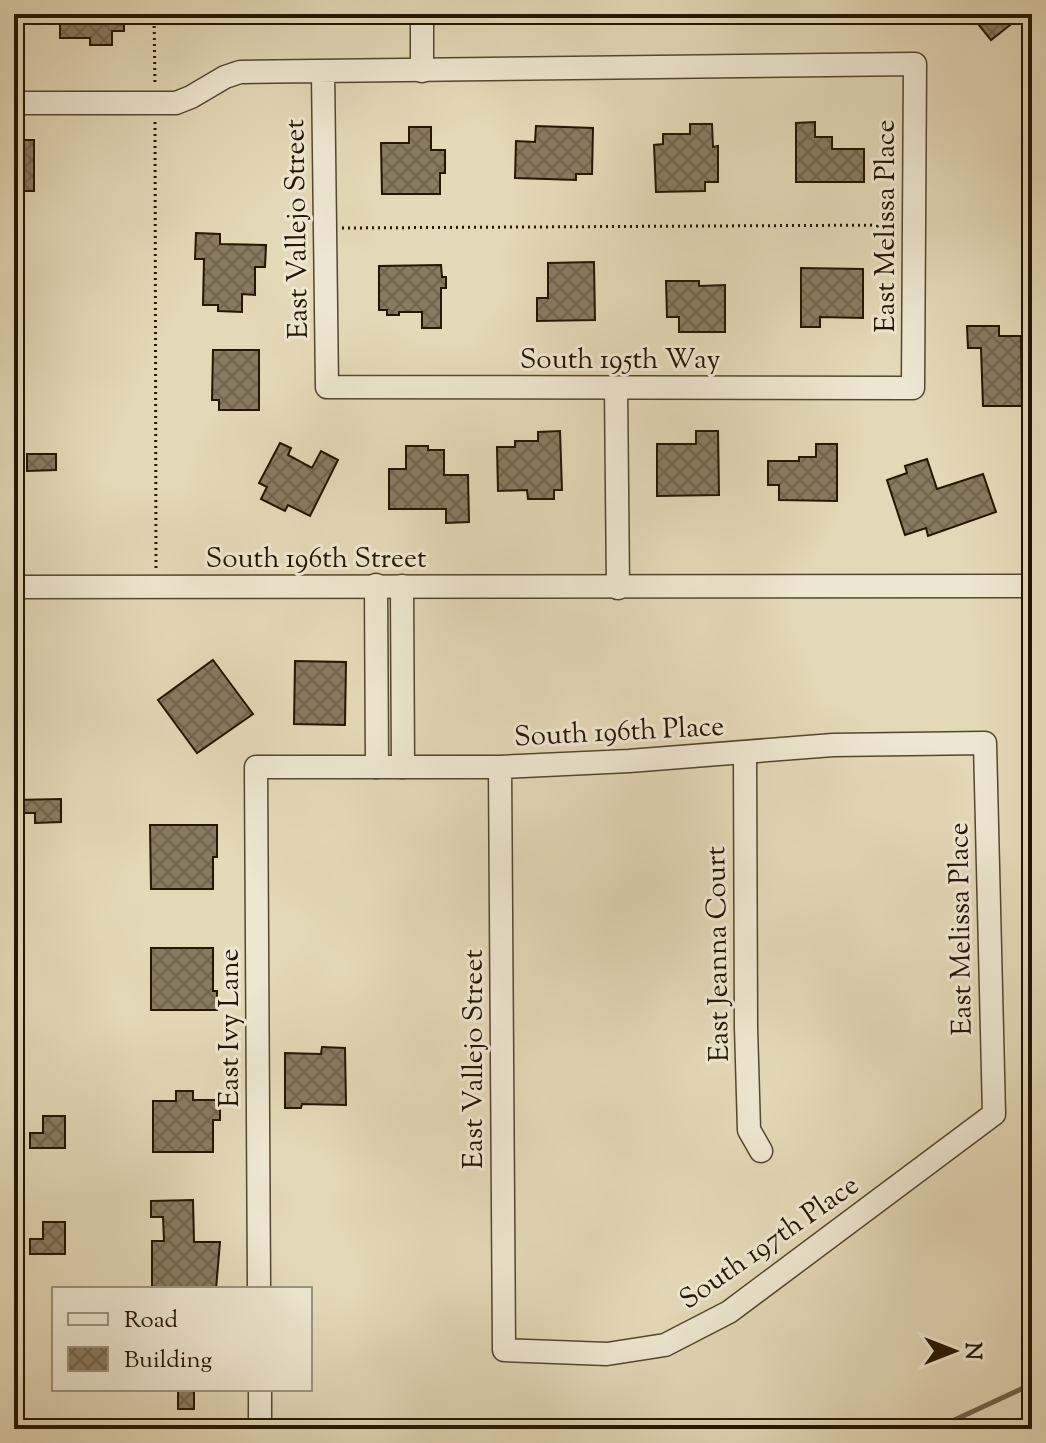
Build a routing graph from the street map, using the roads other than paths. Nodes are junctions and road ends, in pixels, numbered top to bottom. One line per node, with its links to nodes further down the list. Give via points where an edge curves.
1 (422, 14): 3 (street)
2 (323, 71): 3 (street); 4 (street, via 240,72 176,103); 5 (street, East Vallejo Street)
3 (422, 71): 7 (street, East Melissa Place, via 915,64)
4 (14, 103)
5 (327, 387): 6 (street, South 195th Way)
6 (616, 388): 7 (street, South 195th Way); 12 (street)
7 (913, 388)
8 (376, 585): 9 (street, South 196th Street); 11 (street, South 196th Street); 13 (street)
9 (402, 586): 12 (street, South 196th Street); 14 (street)
10 (1032, 586): 12 (street, South 196th Street)
11 (14, 587)
12 (618, 588)
13 (376, 713): 14 (street); 18 (street)
14 (403, 713): 19 (street)
15 (985, 743): 16 (street, South 196th Place, via 833,745); 21 (street, East Melissa Place)
16 (745, 753): 20 (street, South 196th Place); 22 (street, East Jeanna Court, via 749,1130)
17 (256, 767): 18 (street, South 196th Place); 23 (street, East Ivy Lane)
18 (377, 767): 19 (street, South 196th Place)
19 (403, 767): 20 (street, South 196th Place)
20 (500, 767): 24 (street, East Vallejo Street)
21 (994, 1114): 24 (street, South 197th Place, via 729,1312 665,1345 607,1354)
22 (761, 1151)
23 (259, 1287)
24 (504, 1350)
25 (260, 1391): 26 (street)
26 (260, 1429)

